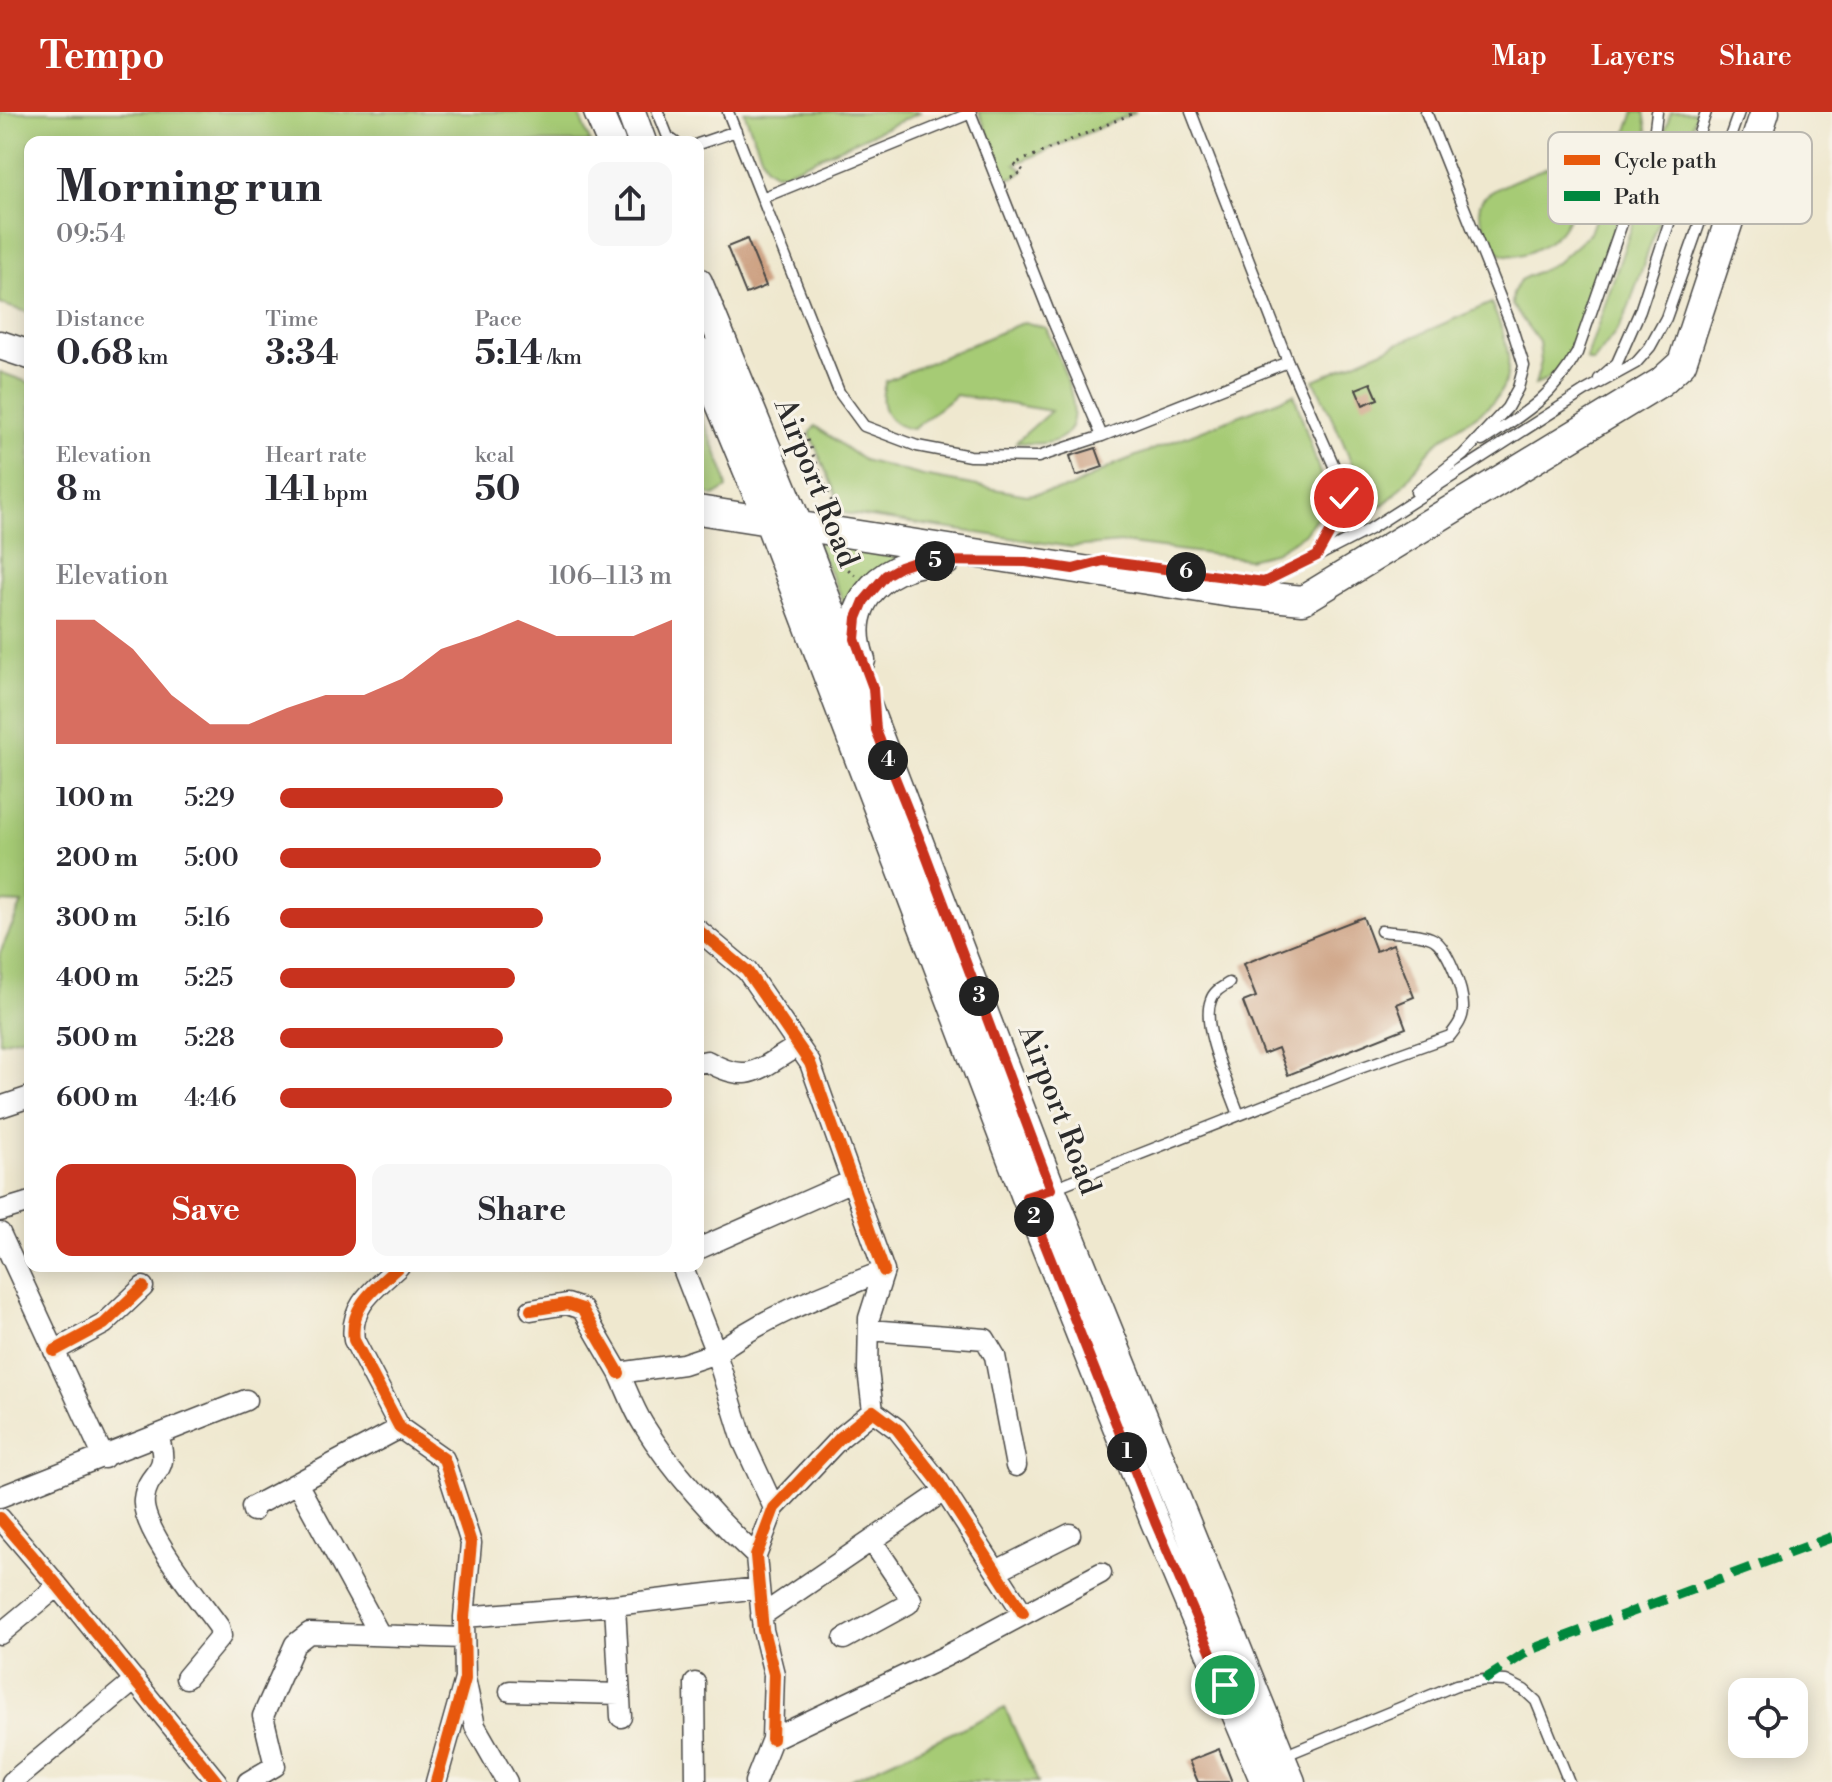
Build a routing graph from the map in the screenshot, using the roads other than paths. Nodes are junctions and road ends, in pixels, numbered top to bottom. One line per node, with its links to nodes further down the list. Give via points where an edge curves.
1 (598, 112): 17 (main road)
2 (631, 112): 18 (main road)
3 (658, 112): 19 (lane)
4 (728, 112): 12 (lane)
5 (1191, 112): 29 (lane)
6 (1426, 112): 33 (lane, via 1524,366 1507,408)
7 (1657, 112): 13 (lane)
8 (1706, 112): 14 (lane)
9 (1739, 112): 15 (lane)
10 (1765, 112): 16 (main road)
11 (971, 113): 21 (lane); 32 (lane)
12 (736, 131): 20 (lane); 21 (lane)
13 (1654, 132)
14 (1699, 132)
15 (1732, 132)
16 (1758, 132)
17 (608, 136)
18 (640, 136)
19 (668, 136)
20 (704, 142)
21 (762, 198): 32 (lane, via 839,392 864,426 917,446 970,456 1038,457)
22 (1622, 224): 33 (lane, via 1577,353 1563,377 1536,406)
23 (1669, 224): 31 (lane, via 1617,363)
24 (1699, 224): 31 (lane, via 1666,318 1650,347 1636,363)
25 (1728, 224): 41 (main road, via 1682,363 1661,382 1303,600)
26 (704, 297): 36 (main road, Airport Road)
27 (0, 345): 28 (main road)
28 (24, 353)
29 (1288, 362): 32 (lane); 38 (lane, via 1342,484 1341,513)
30 (704, 365): 35 (main road, Airport Road)
31 (1585, 391): 37 (lane)
32 (1102, 436)
33 (1469, 449): 37 (lane)
34 (704, 511): 35 (main road)
35 (769, 522): 36 (main road); 53 (main road, Airport Road)
36 (799, 527): 40 (main road); 43 (main road, Airport Road)
37 (1370, 529): 38 (lane)
38 (1317, 556): 42 (lane, via 1264,582)
39 (1103, 561): 41 (lane)
40 (1026, 562): 41 (main road); 43 (main road, via 912,563 886,575 872,589 857,618 855,639 873,688)
41 (1073, 569)
42 (1162, 569)
43 (876, 730): 53 (main road, Airport Road, via 922,845)
44 (1381, 931): 51 (lane, via 1431,937 1442,945 1461,998 1459,1025 1450,1036)
45 (704, 935): 47 (street, via 747,971)
46 (1229, 983): 51 (lane, via 1210,1000 1209,1023)
47 (798, 1046): 48 (street, via 746,1075); 52 (street, via 810,1063)
48 (704, 1062)
49 (24, 1099): 50 (street)
50 (0, 1107)
51 (1239, 1115): 53 (lane)
52 (852, 1181): 57 (street); 58 (street)
53 (1039, 1193): 101 (main road, Airport Road); 109 (main road, Airport Road, via 1155,1522)
54 (24, 1203): 55 (street)
55 (2, 1205)
56 (0, 1233): 64 (street)
57 (704, 1246)
58 (884, 1271): 63 (street); 65 (street, via 747,1330)
59 (393, 1272): 69 (street, via 359,1303 352,1328)
60 (684, 1272): 65 (street)
61 (143, 1287): 64 (street, via 104,1324)
62 (531, 1310): 66 (street, via 567,1304 582,1309)
63 (869, 1330): 68 (street); 72 (street, via 985,1339 995,1356)
64 (54, 1351): 71 (street)
65 (716, 1353): 66 (street, via 683,1364); 76 (street, via 743,1441)
66 (619, 1373): 81 (street, via 656,1444)
67 (246, 1400): 70 (street)
68 (873, 1411): 74 (street, via 897,1429); 76 (street)
69 (400, 1428): 73 (street); 89 (street, via 444,1459 471,1543)
70 (158, 1436): 71 (street); 93 (street, via 164,1454 144,1501 148,1527 221,1636)
71 (104, 1458): 75 (street)
72 (1016, 1466)
73 (297, 1483): 77 (street); 91 (street)
74 (944, 1491): 80 (street); 82 (street)
75 (0, 1497)
76 (774, 1508): 81 (street)
77 (253, 1511)
78 (0, 1518): 84 (street)
79 (1070, 1534): 82 (street)
80 (872, 1541): 88 (street); 92 (street, via 911,1599)
81 (756, 1556): 85 (street)
82 (996, 1571): 87 (street)
83 (1101, 1573): 87 (street)
84 (58, 1586): 90 (street); 95 (street)
85 (758, 1588): 86 (street); 88 (street)
86 (615, 1605): 89 (street); 98 (street)
87 (1023, 1613): 100 (street)
88 (761, 1616): 100 (street, via 774,1674)
89 (464, 1628): 91 (street); 94 (street)
90 (0, 1634)
91 (380, 1635): 104 (street, via 309,1633 295,1644 263,1716 275,1766)
92 (844, 1639)
93 (186, 1678)
94 (465, 1679): 105 (street); 106 (street, via 475,1726)
95 (135, 1680): 102 (street); 103 (street)
96 (695, 1683): 107 (street)
97 (510, 1691): 98 (street)
98 (620, 1694): 99 (street)
99 (621, 1717)
100 (772, 1739): 108 (street)
101 (1286, 1769): 110 (lane, via 1456,1685 1506,1681 1536,1701)
102 (12, 1782)
103 (217, 1782)
104 (248, 1782)
105 (436, 1782)
106 (507, 1782)
107 (696, 1782)
108 (755, 1782)
109 (1265, 1782)
110 (1569, 1782)

